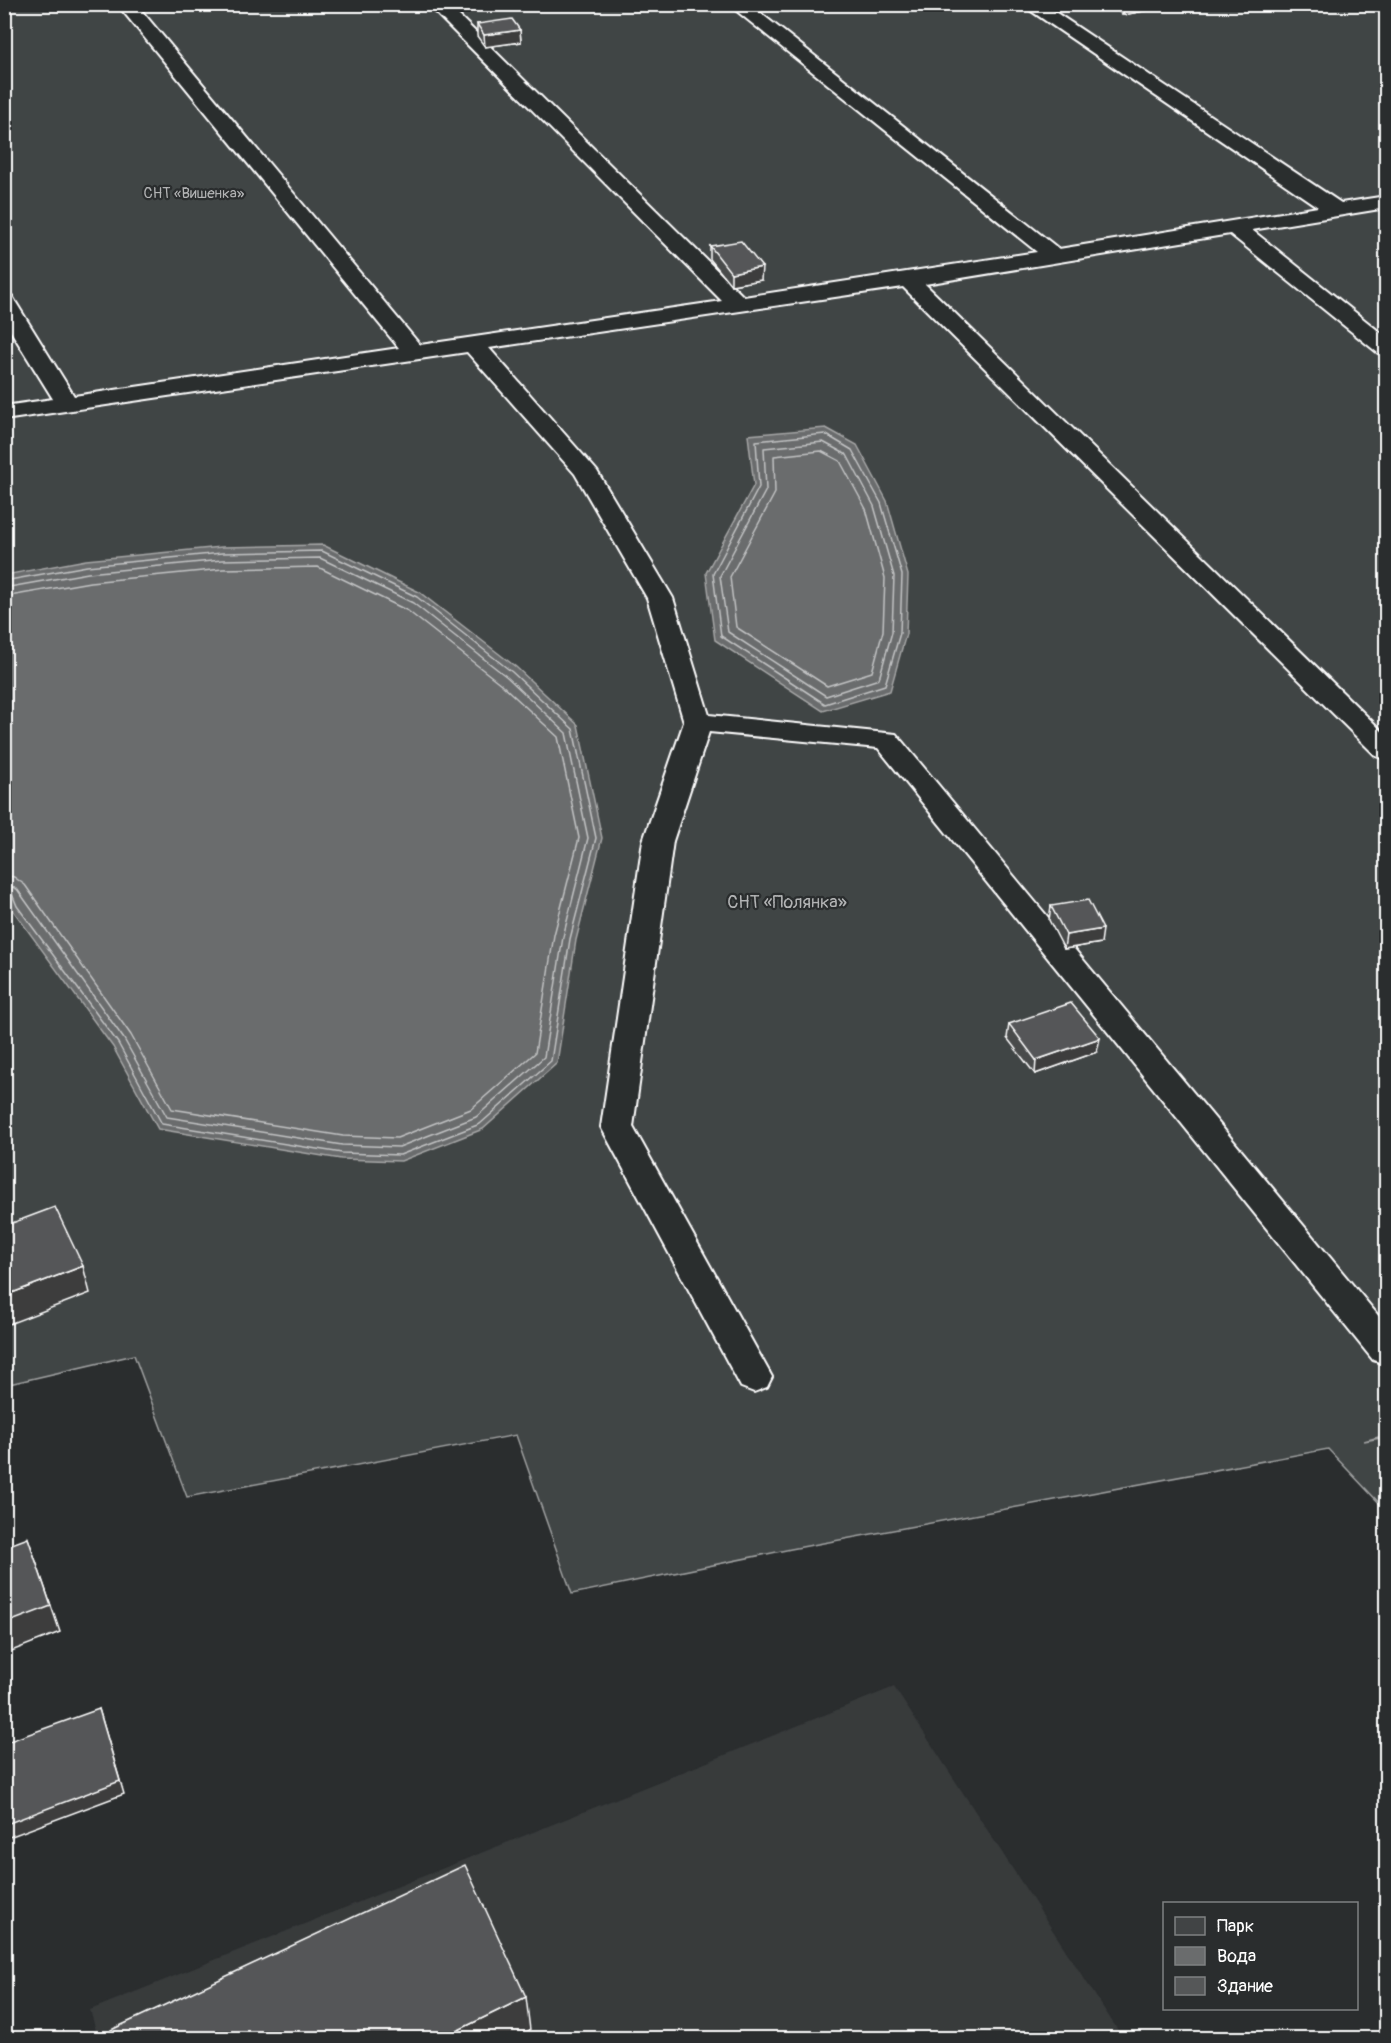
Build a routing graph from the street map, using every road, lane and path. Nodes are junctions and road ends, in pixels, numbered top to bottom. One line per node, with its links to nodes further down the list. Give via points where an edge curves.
1 (126, 4): 14 (lane)
2 (436, 4): 11 (lane)
3 (737, 4): 8 (lane)
4 (1030, 4): 6 (lane)
5 (1386, 202): 6 (lane)
6 (1337, 210): 7 (lane)
7 (1235, 227): 8 (lane); 13 (lane)
8 (1055, 256): 9 (lane)
9 (908, 280): 11 (lane); 18 (lane)
10 (4, 301): 15 (lane)
11 (739, 305): 12 (lane)
12 (473, 344): 14 (lane); 17 (lane, via 591,481 660,598)
13 (1386, 348)
14 (415, 353): 15 (lane)
15 (67, 403): 16 (lane)
16 (4, 413)
17 (698, 722): 19 (lane, via 886,741); 20 (lane, via 658,841 617,1127)
18 (1386, 750)
19 (1386, 1350)
20 (754, 1377)

